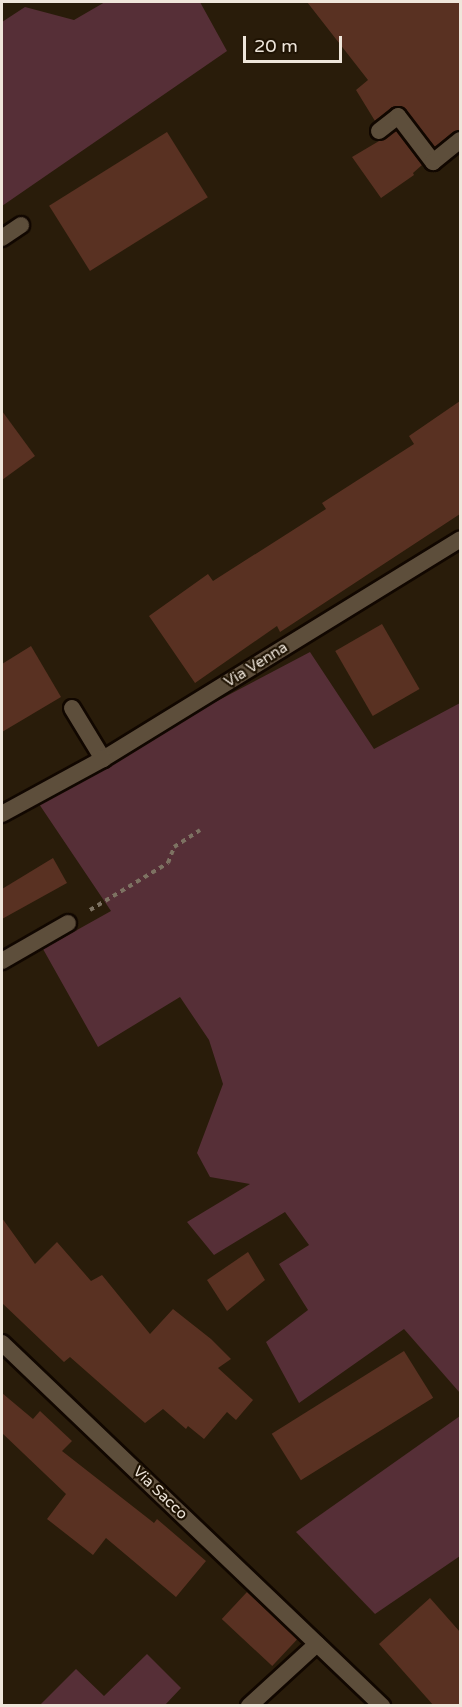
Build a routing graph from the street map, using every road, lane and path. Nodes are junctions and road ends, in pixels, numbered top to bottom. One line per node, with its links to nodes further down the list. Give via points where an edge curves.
1 (379, 131): 2 (street, via 398,116 433,162)
2 (460, 140)
3 (21, 225): 4 (street)
4 (2, 238)
5 (460, 539): 7 (street, Via Venna)
6 (72, 708): 7 (street)
7 (103, 759): 8 (street, Via Venna)
8 (2, 814)
9 (200, 830): 10 (path, via 174,847 168,863)
10 (68, 923): 11 (street)
11 (2, 961)
12 (2, 1343): 13 (street, Via Sacco)
13 (317, 1644): 14 (street); 15 (street, Via Sacco)
14 (249, 1706)
15 (382, 1706)

